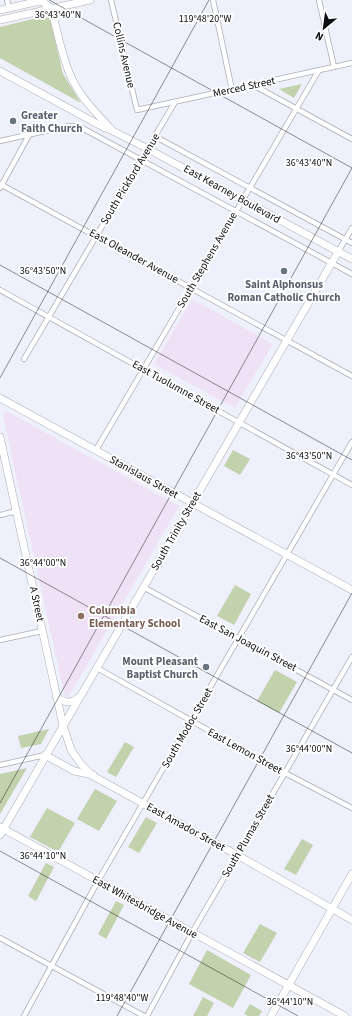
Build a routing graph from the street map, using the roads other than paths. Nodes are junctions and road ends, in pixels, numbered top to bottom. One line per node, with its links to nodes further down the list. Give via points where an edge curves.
1 (8, 0): 7 (street)
2 (43, 0): 7 (main road); 8 (main road)
3 (90, 0): 8 (main road)
4 (111, 0): 19 (street, Collins Avenue)
5 (213, 0): 16 (street)
6 (319, 0): 12 (street)
7 (9, 8): 9 (main road)
8 (52, 8): 10 (main road); 20 (main road, East Kearney Boulevard, via 62,54 72,80 86,102)
9 (0, 10)
10 (0, 20)
11 (352, 63): 12 (street, Merced Street)
12 (334, 67): 13 (street, Merced Street)
13 (319, 70): 15 (street, Merced Street); 18 (street, South Stephens Avenue)
14 (0, 71): 20 (main road, East Kearney Boulevard)
15 (253, 85): 16 (street, Merced Street); 18 (street)
16 (232, 90): 17 (street, Merced Street)
17 (175, 102): 19 (street, Merced Street); 22 (street, South Pickford Avenue)
18 (296, 108): 23 (street); 28 (street, South Stephens Avenue)
19 (137, 110)
20 (111, 130): 25 (main road, East Kearney Boulevard)
21 (29, 135): 24 (street); 26 (street, via 73,126 82,128); 27 (street)
22 (156, 137): 25 (street, South Pickford Avenue); 28 (street, East Kearney Boulevard)
23 (352, 138)
24 (0, 142)
25 (148, 149): 26 (street, South Pickford Avenue); 29 (main road, East Kearney Boulevard)
26 (142, 160): 30 (street, East Kearney Boulevard); 32 (street, South Pickford Avenue)
27 (1, 186): 32 (street, East Oleander Avenue)
28 (250, 188): 29 (street, South Stephens Avenue); 33 (street, East Kearney Boulevard)
29 (242, 200): 30 (street, South Stephens Avenue); 35 (main road, East Kearney Boulevard)
30 (236, 211): 37 (street, East Kearney Boulevard); 39 (street, South Stephens Avenue)
31 (352, 228): 33 (street, South Trinity Street)
32 (97, 236): 39 (street, East Oleander Avenue); 41 (street, South Pickford Avenue)
33 (345, 240): 34 (street, East Kearney Boulevard); 35 (street, South Trinity Street)
34 (352, 243)
35 (338, 252): 36 (main road, East Kearney Boulevard); 37 (main road, South Trinity Street)
36 (352, 259)
37 (331, 263): 38 (street, East Kearney Boulevard); 42 (main road, South Trinity Street)
38 (352, 274)
39 (191, 288): 42 (street, East Oleander Avenue); 44 (street, South Stephens Avenue)
40 (0, 290): 41 (street, East Tuolumne Street)
41 (48, 317): 43 (street, South Pickford Avenue); 44 (street, East Tuolumne Street)
42 (287, 340): 45 (street, East Oleander Avenue); 47 (main road, South Trinity Street)
43 (24, 359)
44 (143, 369): 47 (street, East Tuolumne Street); 50 (street, South Stephens Avenue)
45 (352, 376)
46 (0, 398): 50 (main road, Stanislaus Street)
47 (239, 422): 51 (street, East Tuolumne Street); 53 (main road, South Trinity Street)
48 (0, 437): 54 (main road, A Street)
49 (352, 442): 51 (street, South Modoc Street)
50 (96, 450): 53 (main road, Stanislaus Street)
51 (333, 474): 52 (street, East Tuolumne Street); 56 (street, South Modoc Street)
52 (352, 485)
53 (192, 503): 56 (main road, Stanislaus Street); 57 (main road, South Trinity Street)
54 (17, 511): 55 (street); 59 (main road, A Street)
55 (0, 514)
56 (287, 555): 58 (main road, Stanislaus Street); 60 (street, South Modoc Street)
57 (143, 588): 60 (street, East San Joaquin Street); 63 (main road, South Trinity Street)
58 (352, 590)
59 (42, 631): 61 (street); 65 (main road, A Street)
60 (239, 638): 64 (street, East San Joaquin Street); 68 (street, South Modoc Street)
61 (0, 640)
62 (352, 657): 64 (street, South Plumas Street)
63 (96, 668): 66 (main road, South Trinity Street); 68 (street, East Lemon Street)
64 (333, 690): 67 (street, East San Joaquin Street); 72 (street, South Plumas Street)
65 (56, 696): 66 (main road, via 67,702 75,701); 69 (main road, A Street)
66 (80, 696): 69 (main road, South Trinity Street)
67 (352, 700)
68 (191, 721): 72 (street, East Lemon Street); 74 (street, South Modoc Street)
69 (63, 725): 70 (main road, South Trinity Street); 73 (main road, East Amador Street, via 71,750)
70 (45, 755): 71 (street); 73 (main road, via 74,770); 76 (main road, South Trinity Street)
71 (0, 765)
72 (285, 773): 75 (street, East Lemon Street); 77 (street, South Plumas Street)
73 (93, 776): 74 (main road, East Amador Street)
74 (144, 803): 77 (main road, East Amador Street); 79 (street, South Modoc Street)
75 (352, 808)
76 (1, 831): 79 (main road, East Whitesbridge Avenue)
77 (237, 855): 80 (main road, East Amador Street); 82 (street, South Plumas Street)
78 (352, 874): 80 (main road)
79 (98, 881): 82 (main road, East Whitesbridge Avenue); 84 (street, South Modoc Street)
80 (332, 909): 81 (main road, East Amador Street); 85 (main road)
81 (352, 920)
82 (192, 933): 85 (main road, East Whitesbridge Avenue); 88 (street, South Plumas Street)
83 (0, 938): 84 (street)
84 (52, 966): 86 (street, South Modoc Street); 87 (street)
85 (288, 985): 89 (main road); 90 (main road, East Whitesbridge Avenue)
86 (24, 1016)
87 (144, 1016)
88 (147, 1016)
89 (271, 1016)
90 (345, 1016)

